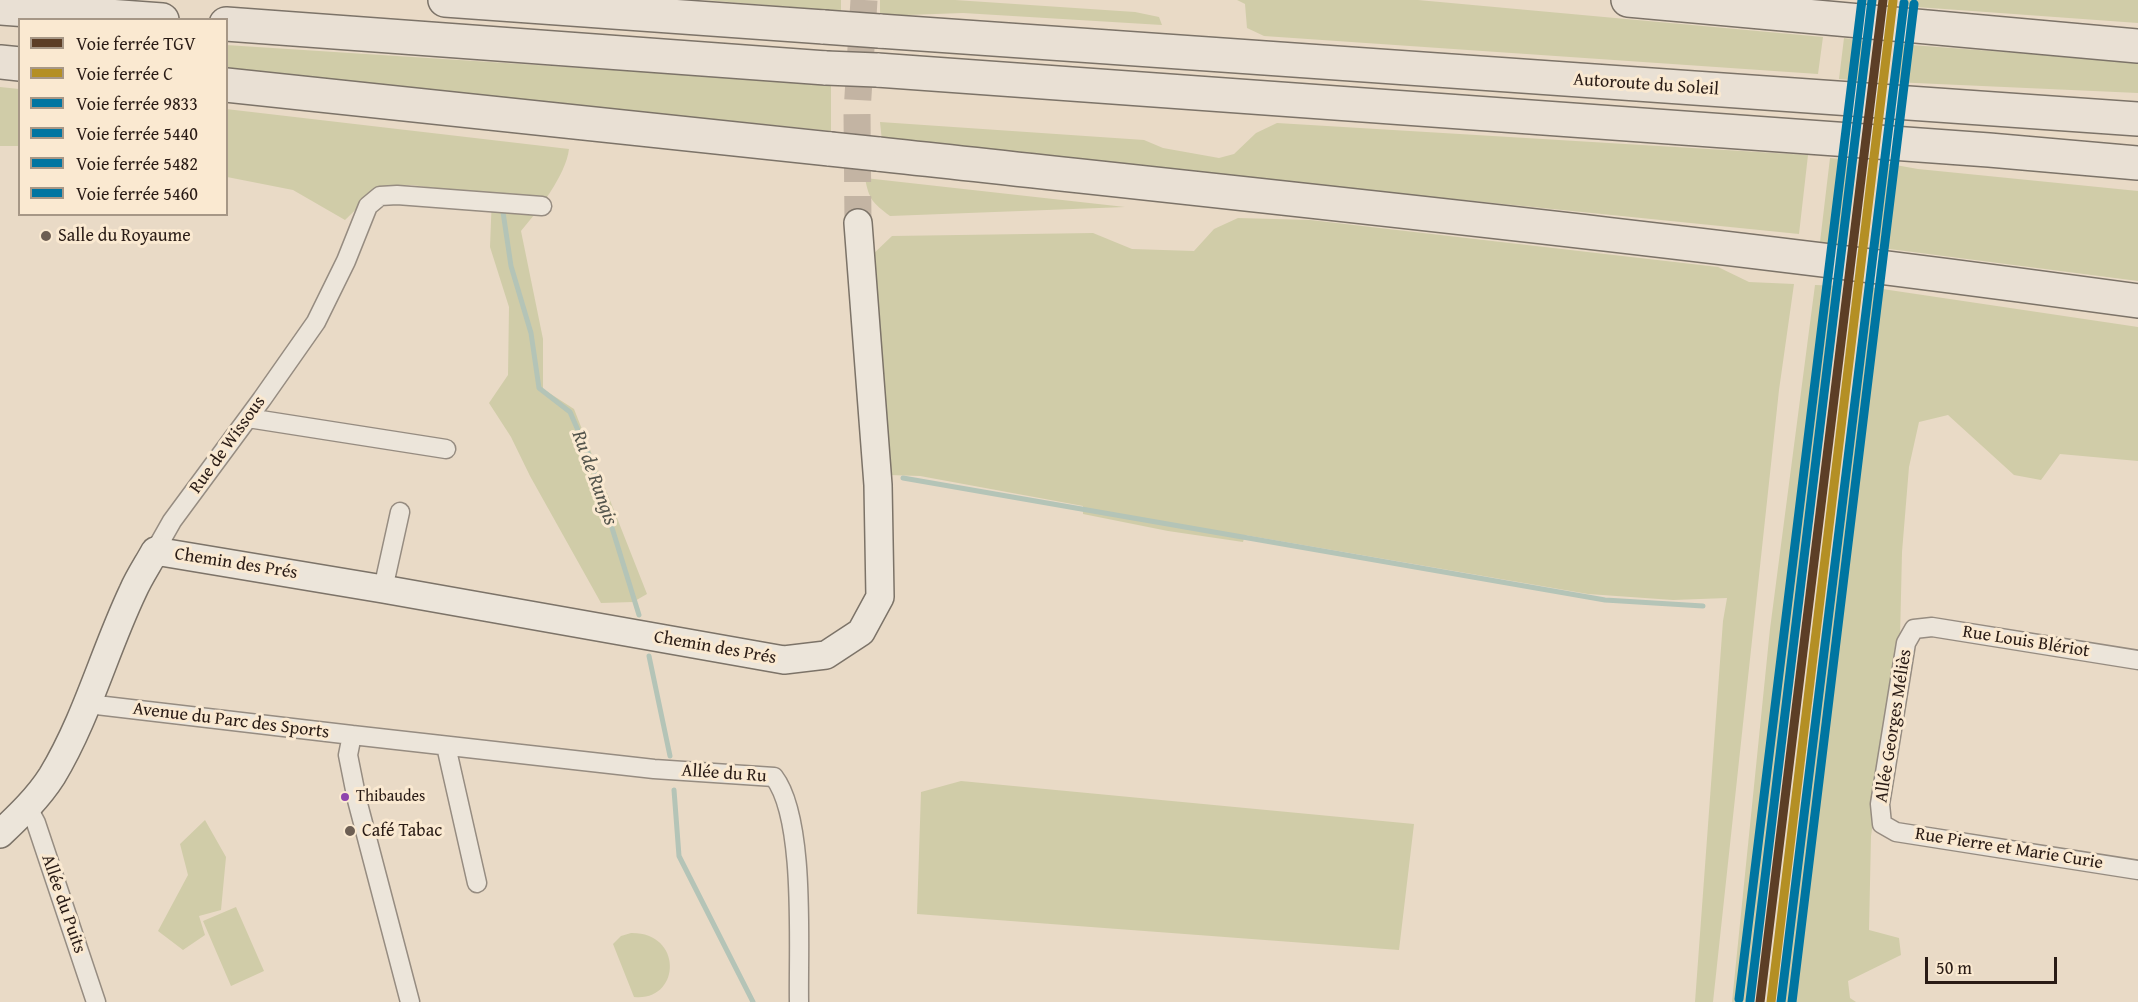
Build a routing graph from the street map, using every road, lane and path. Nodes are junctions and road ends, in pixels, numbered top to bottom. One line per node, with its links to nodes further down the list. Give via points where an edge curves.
1 (445, 0): 10 (highway, Autoroute du Soleil, bridge)
2 (1628, 0): 6 (highway)
3 (0, 8): 4 (highway)
4 (135, 18)
5 (228, 24): 11 (highway, bridge)
6 (2138, 46)
7 (0, 62): 8 (highway)
8 (18, 64)
9 (228, 85): 14 (highway, bridge, via 1496,220)
10 (2138, 119)
11 (2138, 163)
12 (542, 206): 15 (street, Rue de Wissous, via 380,196 368,206 316,322)
13 (858, 224): 19 (street, Chemin des Prés, via 878,484 880,597 861,632 826,656 784,660)
14 (2138, 301)
15 (248, 418): 16 (street); 18 (street, Rue de Wissous, via 172,521)
16 (446, 449)
17 (400, 512): 19 (street)
18 (155, 551): 19 (street, Chemin des Prés); 22 (street, Rue de Wissous, via 133,591)
19 (383, 589)
20 (1914, 629): 21 (street, Rue Louis Blériot, via 1932,627); 26 (street, Allée Georges Méliès, via 1906,643 1880,804)
21 (2138, 660)
22 (88, 704): 23 (street, Avenue du Parc des Sports); 25 (street, Rue de Wissous, via 51,777)
23 (352, 735): 24 (street, Allée du Ru); 31 (street, Avenue du Parc des Sports, via 348,755 357,800)
24 (446, 746): 29 (street); 32 (street, Allée du Ru, via 654,769 774,777 789,811 796,850)
25 (28, 808): 27 (street, Rue de Wissous); 30 (street, Allée du Puits)
26 (1882, 824): 28 (street, Rue Pierre et Marie Curie, via 1896,832)
27 (0, 834)
28 (2138, 870)
29 (477, 883)
30 (96, 1002)
31 (410, 1002)
32 (799, 1002)

